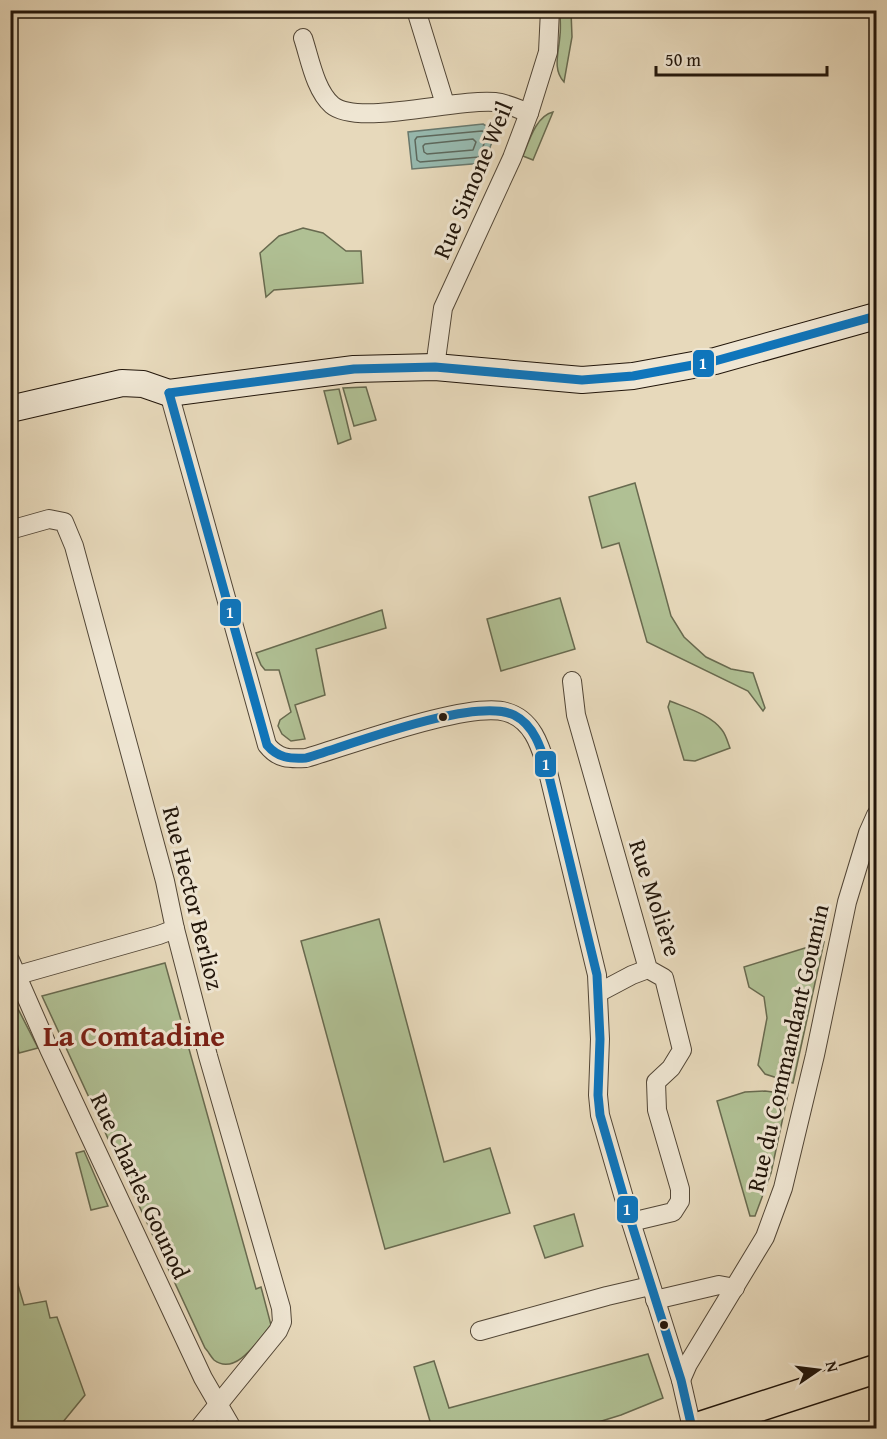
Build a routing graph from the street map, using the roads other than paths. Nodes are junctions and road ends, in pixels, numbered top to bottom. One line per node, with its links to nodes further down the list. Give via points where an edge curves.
1 (416, 10): 4 (street)
2 (550, 10): 5 (street, Rue Simone Weil, via 548,52)
3 (303, 38): 4 (street, via 320,86 330,103 343,111 388,112)
4 (445, 104): 5 (street, via 495,102)
5 (530, 113): 7 (street, Rue Simone Weil, via 443,308)
6 (876, 316): 7 (street, via 715,361 633,376 582,380)
7 (435, 367): 8 (street, via 354,369)
8 (169, 393): 9 (street, via 143,384 122,384); 16 (street, via 267,745 275,755 306,758 465,713 505,712 525,722 538,739 547,768)
9 (10, 408)
10 (10, 530): 13 (street, Rue Hector Berlioz, via 49,519 64,522 74,546)
11 (572, 681): 15 (street, Rue Molière, via 576,715)
12 (876, 815): 18 (street, Rue du Commandant Goumin, via 847,902 783,1188 765,1237)
13 (175, 929): 14 (street); 23 (street, Rue Hector Berlioz, via 281,1308 278,1331)
14 (14, 968): 23 (street, Rue Charles Gounod)
15 (648, 969): 16 (street); 17 (street, Rue Molière, via 664,978 682,1050 656,1082 657,1110 680,1201 673,1212)
16 (598, 993): 17 (street, via 600,1115)
17 (631, 1222): 19 (street)
18 (735, 1288): 19 (street, via 719,1285); 22 (street, Rue du Commandant Goumin)
19 (653, 1293): 20 (street, via 607,1296); 22 (street)
20 (480, 1331)
21 (876, 1369): 26 (main road)
22 (681, 1380): 26 (street)
23 (218, 1406): 24 (street, Rue Hector Berlioz); 25 (street, Rue Charles Gounod)
24 (199, 1428)
25 (232, 1428)
26 (693, 1428)

